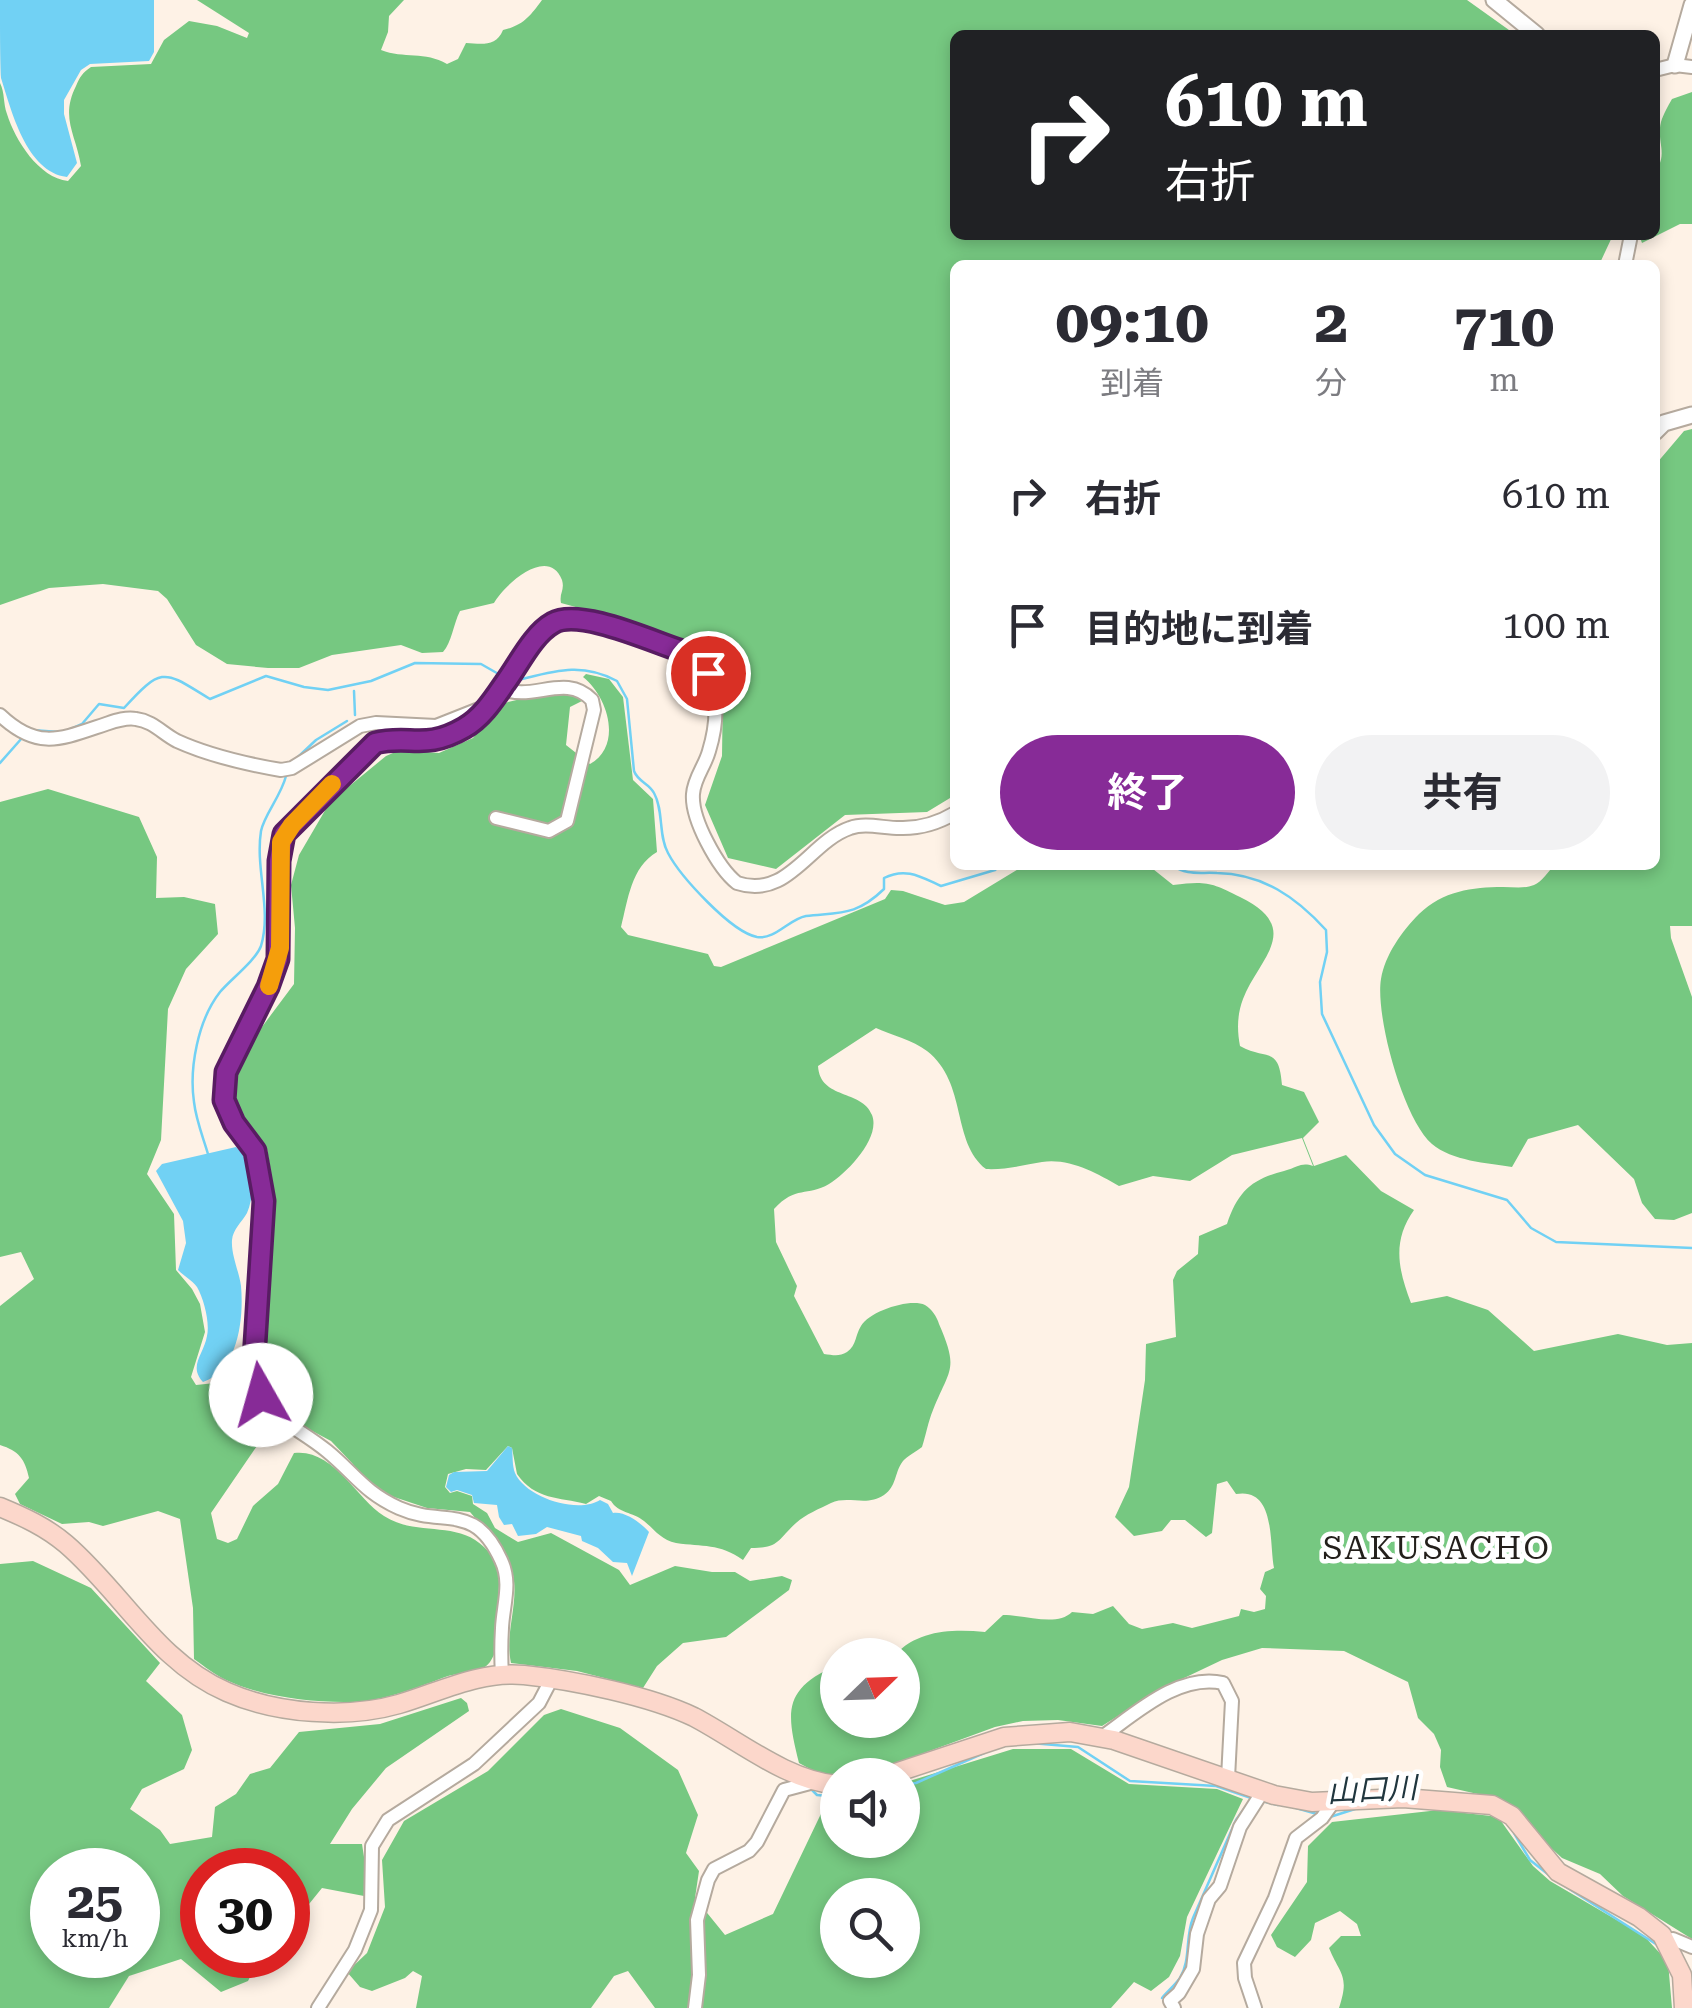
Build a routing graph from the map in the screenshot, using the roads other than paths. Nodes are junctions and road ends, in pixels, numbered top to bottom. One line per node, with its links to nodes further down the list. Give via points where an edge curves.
1 (1494, 0): 3 (street)
2 (1692, 4): 4 (street)
3 (1531, 30)
4 (1675, 64): 5 (street); 6 (street)
5 (1692, 66)
6 (1660, 68)
7 (1692, 414): 8 (street)
8 (1660, 428)
9 (505, 683): 10 (street); 12 (street, via 542,631 570,618 679,650 701,664 712,684 713,725 694,806 723,870 745,886 794,872 852,827 913,827); 13 (street, via 525,694 575,688 592,700 594,710 567,822 549,830)
10 (490, 704): 11 (street, via 436,726 360,726 282,770 212,754 136,718 40,740); 15 (street, via 467,727 441,739 375,743 284,834 278,959 228,1063 224,1087 229,1113 258,1160 264,1201 254,1360 261,1395 286,1426 330,1454 371,1494 404,1510 480,1527 507,1584)
11 (0, 715)
12 (950, 816)
13 (496, 818)
14 (0, 1507): 15 (main road, via 66,1544 178,1663 232,1694 358,1712)
15 (502, 1675): 16 (main road)
16 (551, 1680): 20 (main road, via 669,1706); 26 (street, via 539,1702 474,1764 388,1820 372,1846 372,1910)
17 (1102, 1737): 18 (main road, via 1014,1736); 19 (main road); 19 (street, via 1185,1685 1223,1683 1232,1700)
18 (920, 1763)
19 (1228, 1778): 22 (main road)
20 (817, 1782): 21 (main road); 27 (street, via 784,1790 748,1852 714,1870 697,1920)
21 (820, 1782)
22 (1260, 1797): 23 (main road); 28 (street, via 1209,1899 1193,1968 1170,2001)
23 (1327, 1812): 24 (main road, via 1389,1798 1492,1805 1512,1816 1558,1872 1639,1917); 29 (street, via 1296,1838 1244,1963)
24 (1670, 1946): 25 (street, via 1673,1940); 30 (main road, via 1682,1975)
25 (1692, 1946)
26 (318, 2008)
27 (695, 2008)
28 (1174, 2008)
29 (1255, 2008)
30 (1684, 2008)

